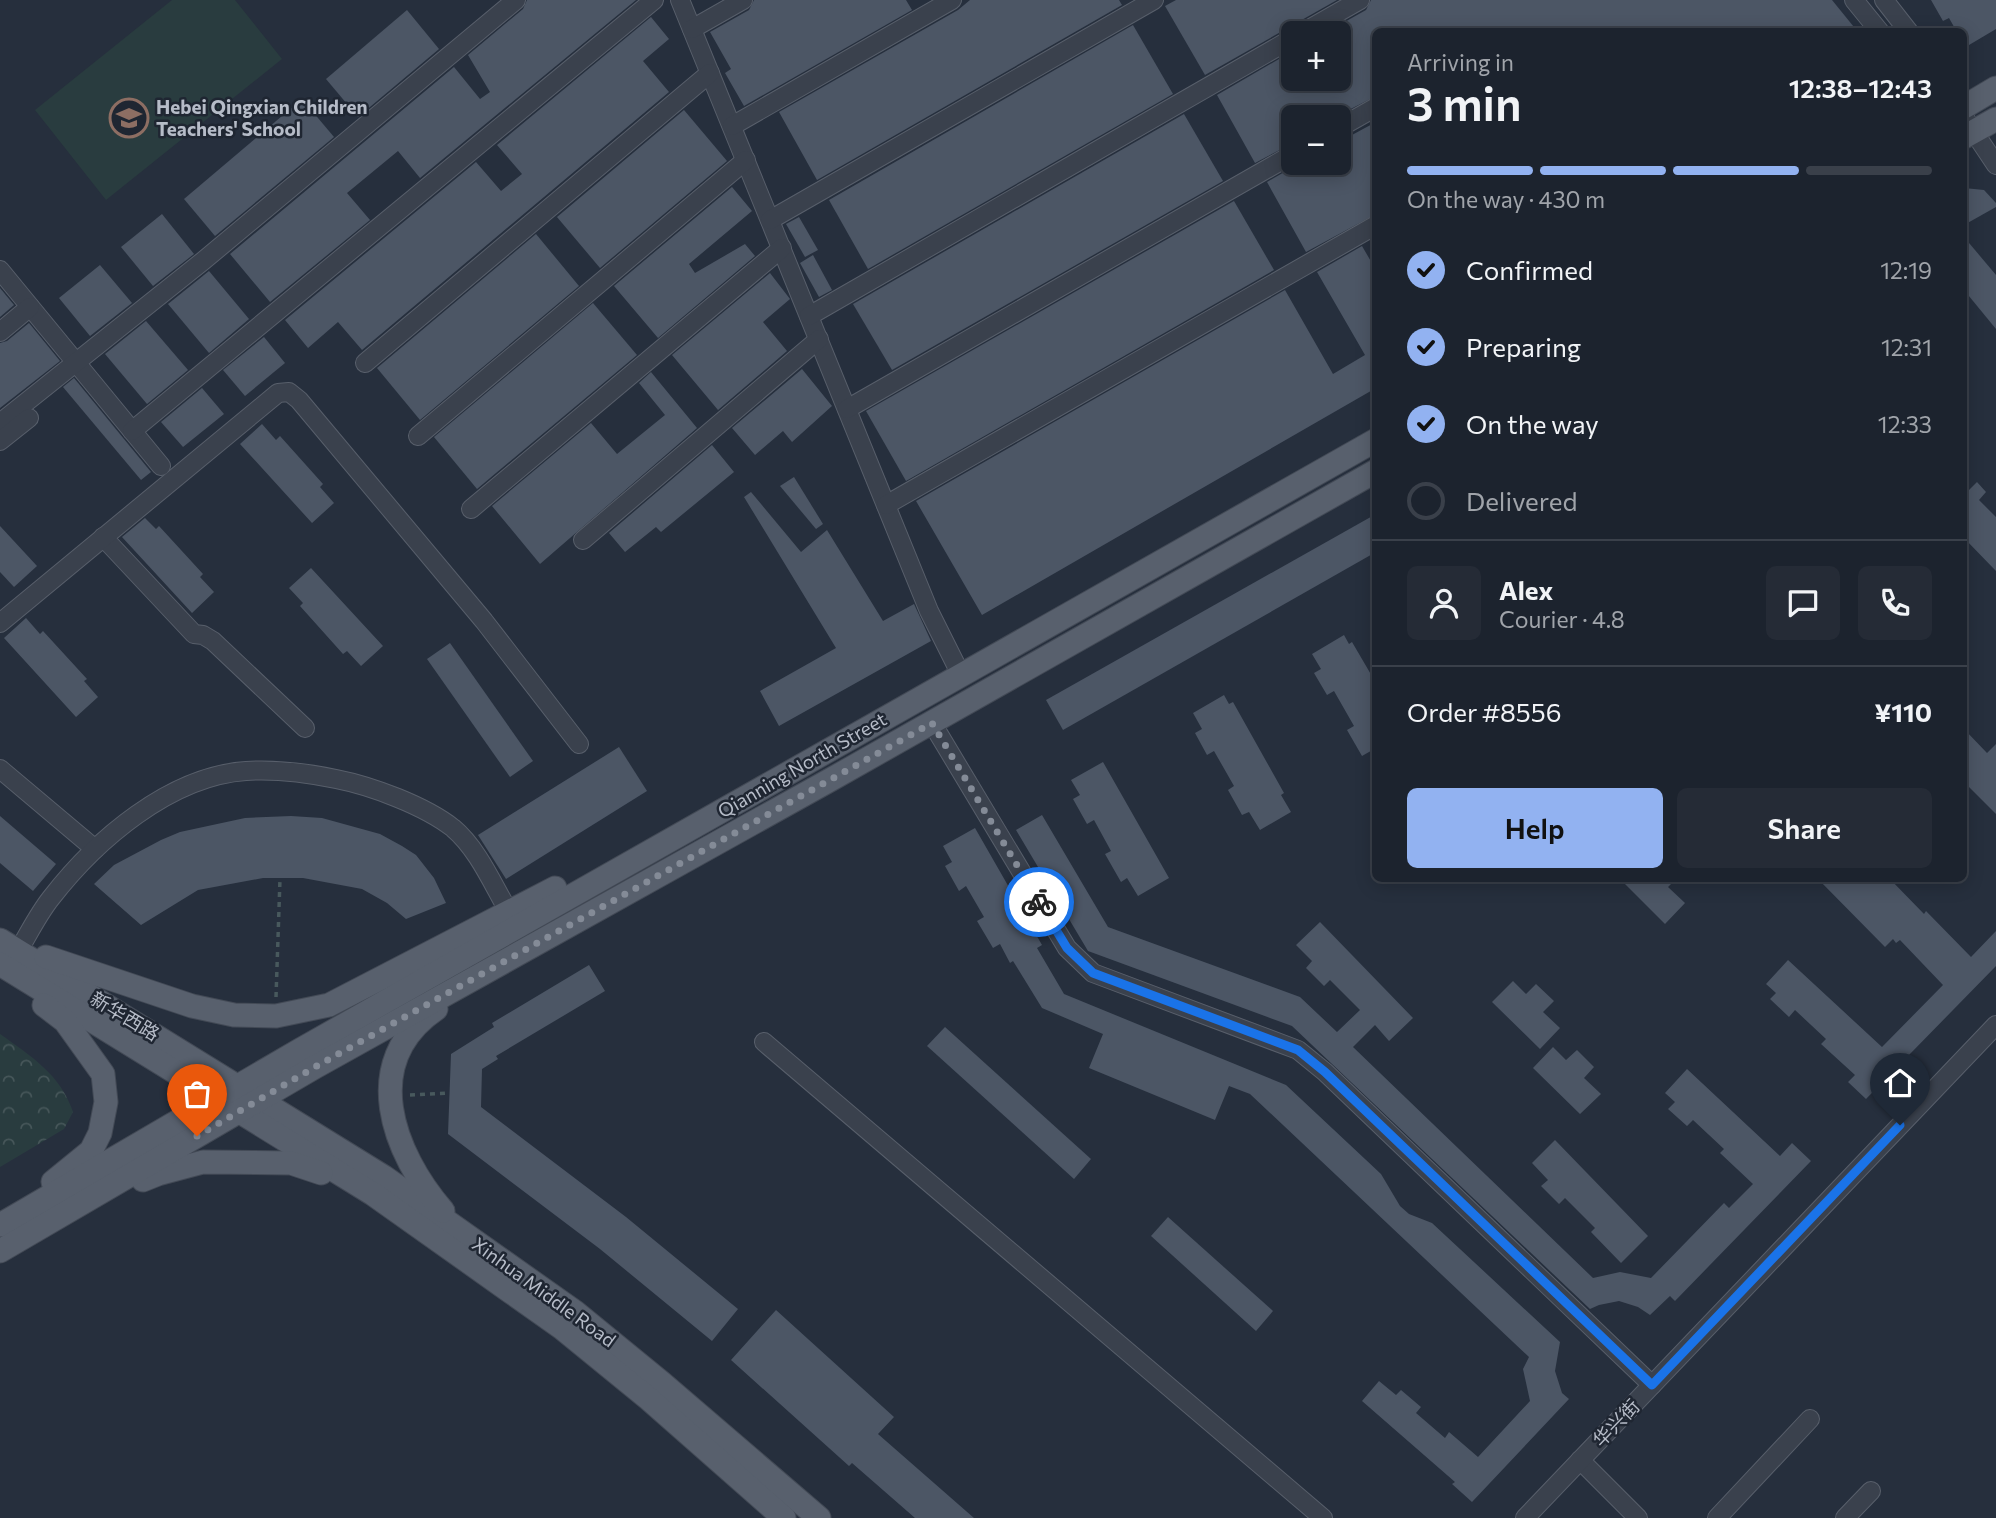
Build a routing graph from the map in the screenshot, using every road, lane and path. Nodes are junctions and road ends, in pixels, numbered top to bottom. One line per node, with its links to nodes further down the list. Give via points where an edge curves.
1 (516, 0): 35 (street)
2 (654, 0): 40 (street)
3 (680, 0): 13 (street)
4 (743, 0): 13 (street)
5 (952, 0): 21 (street)
6 (1154, 0): 27 (street)
7 (1360, 0): 10 (street)
8 (1854, 0): 11 (street)
9 (1884, 0): 12 (street)
10 (1323, 21)
11 (1877, 28)
12 (1906, 28)
13 (692, 29): 15 (street)
14 (1281, 45): 32 (street)
15 (710, 73): 21 (street); 36 (street)
16 (1996, 88): 17 (main road)
17 (1967, 105)
18 (1372, 109): 20 (street)
19 (1996, 119): 22 (main road)
20 (1351, 121)
21 (732, 126): 24 (street)
22 (1967, 129)
23 (1967, 130): 26 (street)
24 (746, 160): 27 (street); 41 (street)
25 (1281, 161): 37 (street)
26 (1996, 165)
27 (770, 220): 29 (street)
28 (1372, 227): 46 (street)
29 (782, 248): 32 (street); 47 (street)
30 (0, 270): 31 (street)
31 (30, 307): 33 (street); 35 (street)
32 (809, 316): 34 (street)
33 (0, 331)
34 (819, 339): 37 (street); 49 (street)
35 (76, 363): 39 (street); 40 (street)
36 (365, 363)
37 (847, 409): 46 (street)
38 (29, 418): 42 (street)
39 (0, 423)
40 (132, 431): 44 (street)
41 (418, 436)
42 (0, 441)
43 (1372, 442): 51 (main road, Qianning North Street)
44 (161, 466)
45 (1372, 473): 52 (main road, Qianning North Street)
46 (886, 505): 51 (street)
47 (471, 509)
48 (103, 537): 50 (street); 53 (street, via 194,634 213,640); 54 (street, via 278,393 289,392 484,621)
49 (583, 540)
50 (0, 622)
51 (961, 675): 56 (main road, Qianning North Street)
52 (932, 723): 61 (main road, Qianning North Street); 75 (street, via 1080,963 1093,973 1298,1050)
53 (304, 728)
54 (579, 744)
55 (0, 769): 57 (street)
56 (660, 845): 59 (main road, via 622,854); 68 (main road, Qianning North Street)
57 (95, 849): 59 (street, via 122,825 187,786 244,771 323,777 367,785 453,828 476,856); 60 (street)
58 (280, 879): 63 (path)
59 (509, 912): 63 (main road, via 329,1005)
60 (6, 948): 63 (main road, via 192,1006 234,1015); 68 (main road, 新华西路)
61 (515, 956): 67 (main road, via 430,1013 403,1042 390,1075); 68 (main road, Qianning North Street)
62 (0, 970): 71 (main road, via 65,1021 103,1074 106,1102 100,1133 90,1150)
63 (276, 1016)
64 (1996, 1025): 75 (street, 华兴街)
65 (764, 1042): 81 (street)
66 (449, 1093): 67 (path)
67 (390, 1096): 73 (main road, via 396,1134 408,1157 431,1197)
68 (239, 1099): 69 (main road, Xinhua Middle Road); 70 (main road); 71 (main road); 73 (main road, Xinhua Middle Road, via 384,1177)
69 (373, 1194): 70 (main road, via 291,1163 203,1162 158,1174); 79 (main road, Xinhua Middle Road, via 562,1328)
70 (69, 1211): 74 (main road)
71 (21, 1213): 72 (main road)
72 (0, 1225)
73 (461, 1231): 80 (main road, Xinhua Middle Road, via 575,1312)
74 (0, 1251)
75 (1652, 1385): 77 (street, 华兴街)
76 (1810, 1419): 84 (street)
77 (1580, 1460): 82 (street, 华兴街); 83 (street)
78 (1871, 1491): 85 (street)
79 (784, 1518)
80 (819, 1518)
81 (1323, 1518)
82 (1525, 1518)
83 (1638, 1518)
84 (1717, 1518)
85 (1845, 1518)

